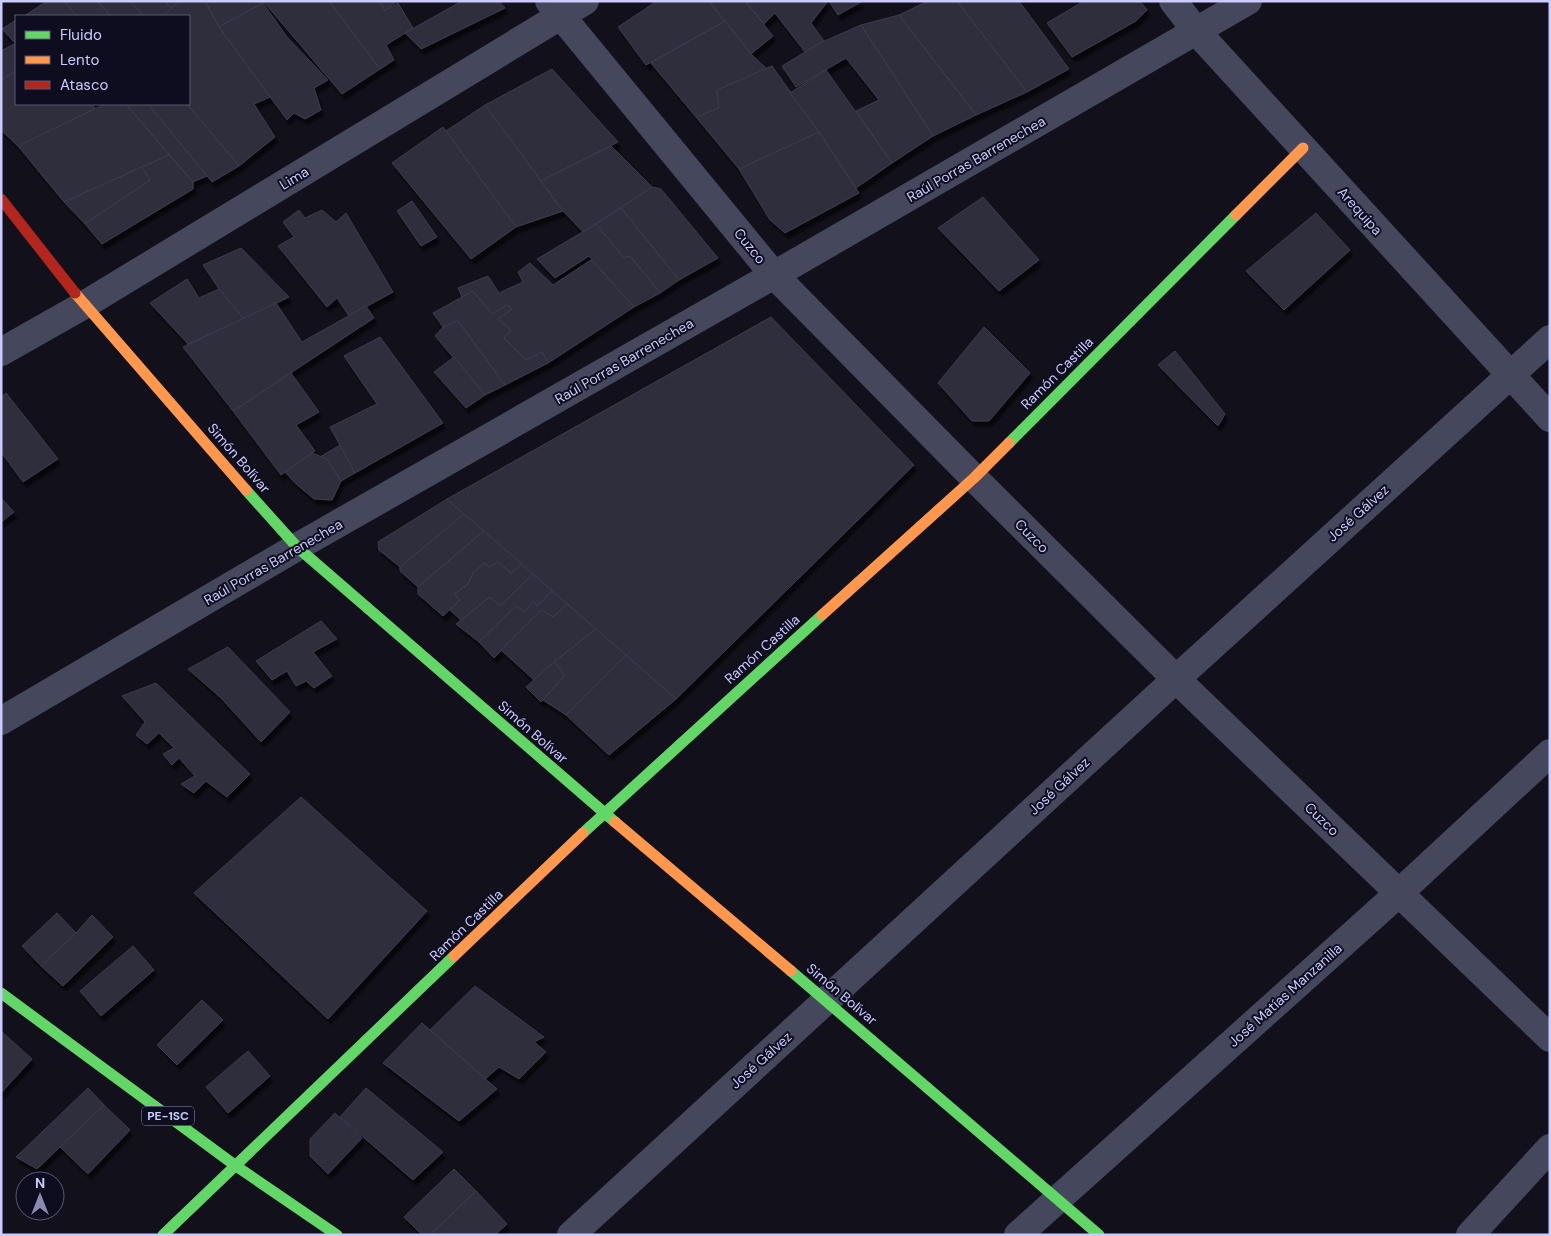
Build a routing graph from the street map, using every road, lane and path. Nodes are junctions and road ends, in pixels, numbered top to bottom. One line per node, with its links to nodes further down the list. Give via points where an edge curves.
1 (585, 1): 4 (street, Lima)
2 (1173, 1): 5 (street, Arequipa)
3 (1248, 1): 5 (street, Raúl Porras Barrenechea)
4 (555, 8): 8 (street, Cuzco); 9 (street, Lima)
5 (1197, 32): 6 (street, Arequipa); 8 (street, Raúl Porras Barrenechea)
6 (1303, 148): 12 (street, Arequipa); 14 (street, Ramón Castilla)
7 (1, 199): 9 (street, Simón Bolívar)
8 (774, 275): 14 (street, Cuzco); 15 (street, Raúl Porras Barrenechea)
9 (84, 305): 11 (street, Lima); 15 (street, Simón Bolívar)
10 (1550, 339): 12 (street, José Gálvez)
11 (1, 352)
12 (1510, 376): 13 (street, Arequipa); 16 (street, José Gálvez)
13 (1550, 418)
14 (974, 478): 16 (street, Cuzco); 19 (street, Ramón Castilla)
15 (297, 547): 17 (street, Raúl Porras Barrenechea); 19 (street, Simón Bolívar)
16 (1176, 679): 20 (street, Cuzco); 22 (street, José Gálvez)
17 (1, 721)
18 (1550, 753): 20 (street, José Matías Manzanilla)
19 (604, 813): 22 (street, Simón Bolívar); 25 (street, Ramón Castilla)
20 (1399, 893): 23 (street, Cuzco); 26 (street, José Matías Manzanilla)
21 (1, 993): 25 (street, PE-1SC)
22 (827, 1001): 26 (street, Simón Bolívar); 29 (street, José Gálvez)
23 (1550, 1038)
24 (1550, 1148): 32 (street)
25 (236, 1166): 27 (street, Ramón Castilla); 28 (street, PE-1SC)
26 (1058, 1199): 30 (street, José Matías Manzanilla); 31 (street, Simón Bolívar)
27 (163, 1235)
28 (337, 1235)
29 (571, 1235)
30 (1018, 1235)
31 (1099, 1235)
32 (1470, 1235)

